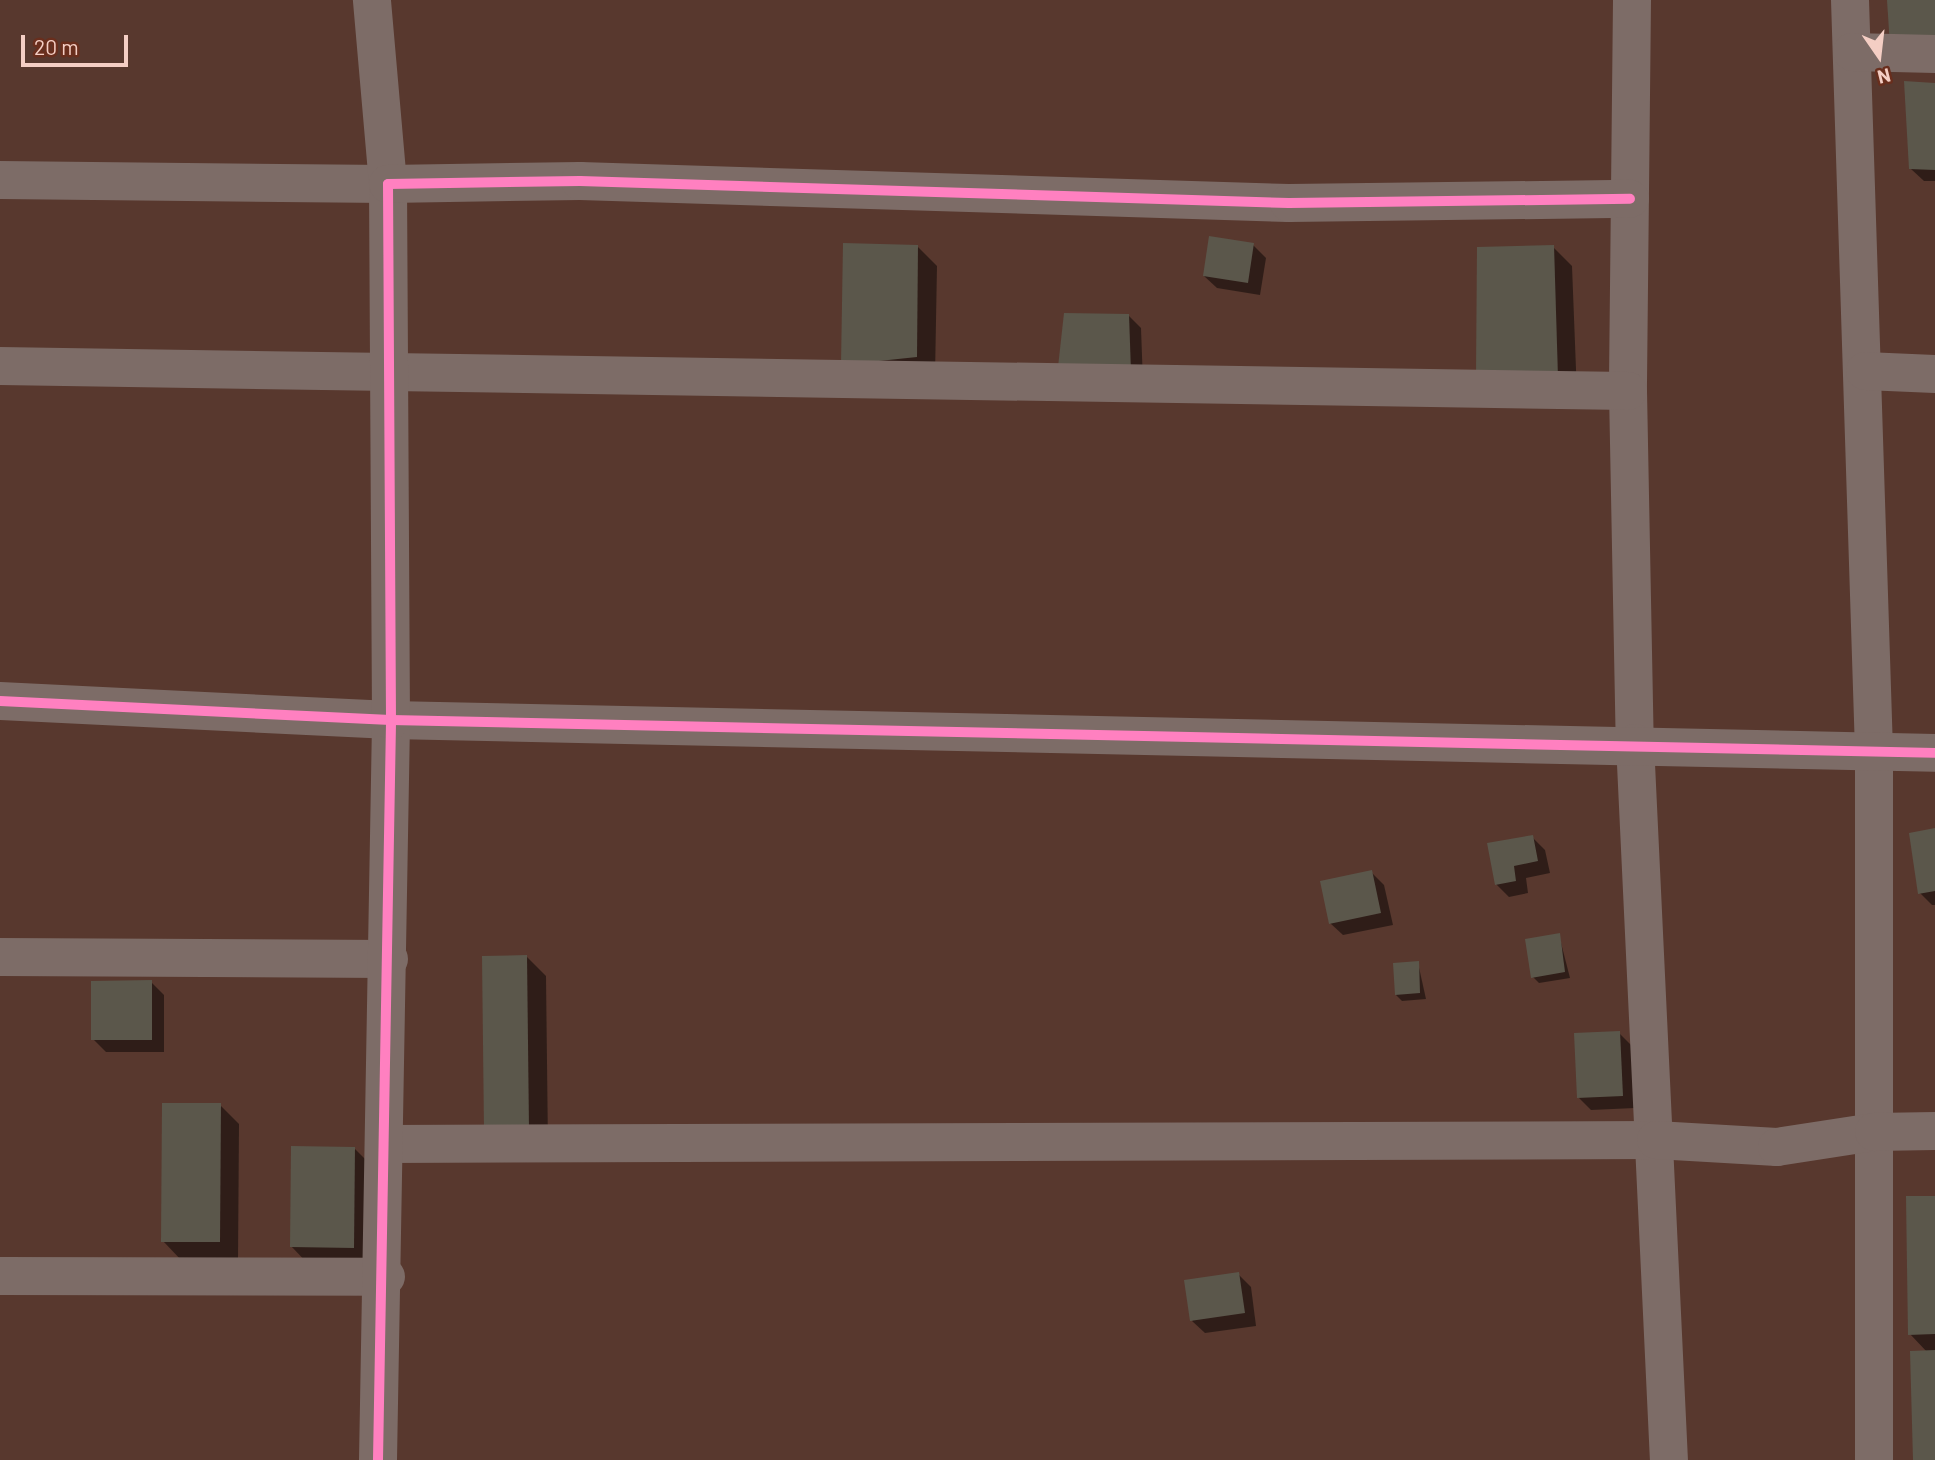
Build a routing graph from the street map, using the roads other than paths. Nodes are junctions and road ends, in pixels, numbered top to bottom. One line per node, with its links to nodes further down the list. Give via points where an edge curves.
1 (372, 0): 7 (street)
2 (1632, 0): 8 (street)
3 (1850, 0): 4 (street)
4 (1852, 52): 5 (street); 10 (street)
5 (1935, 54)
6 (0, 180): 7 (street)
7 (388, 184): 8 (street, via 580,181 1289,202); 11 (street)
8 (1630, 199): 13 (street)
9 (0, 366): 11 (street)
10 (1865, 371): 12 (street); 17 (street)
11 (384, 373): 13 (street); 15 (street)
12 (1935, 374)
13 (1628, 391): 16 (street)
14 (0, 701): 15 (street)
15 (391, 720): 16 (street); 20 (street)
16 (1635, 743): 17 (street); 23 (street)
17 (1874, 751): 18 (street); 22 (street)
18 (1935, 753)
19 (0, 957): 20 (street)
20 (389, 959): 24 (street)
21 (1935, 1131): 22 (street)
22 (1874, 1132): 23 (street, via 1777,1147); 29 (street)
23 (1656, 1140): 24 (street); 28 (street)
24 (387, 1144): 26 (street)
25 (0, 1276): 26 (street)
26 (386, 1277): 27 (street)
27 (379, 1460)
28 (1669, 1460)
29 (1874, 1460)

